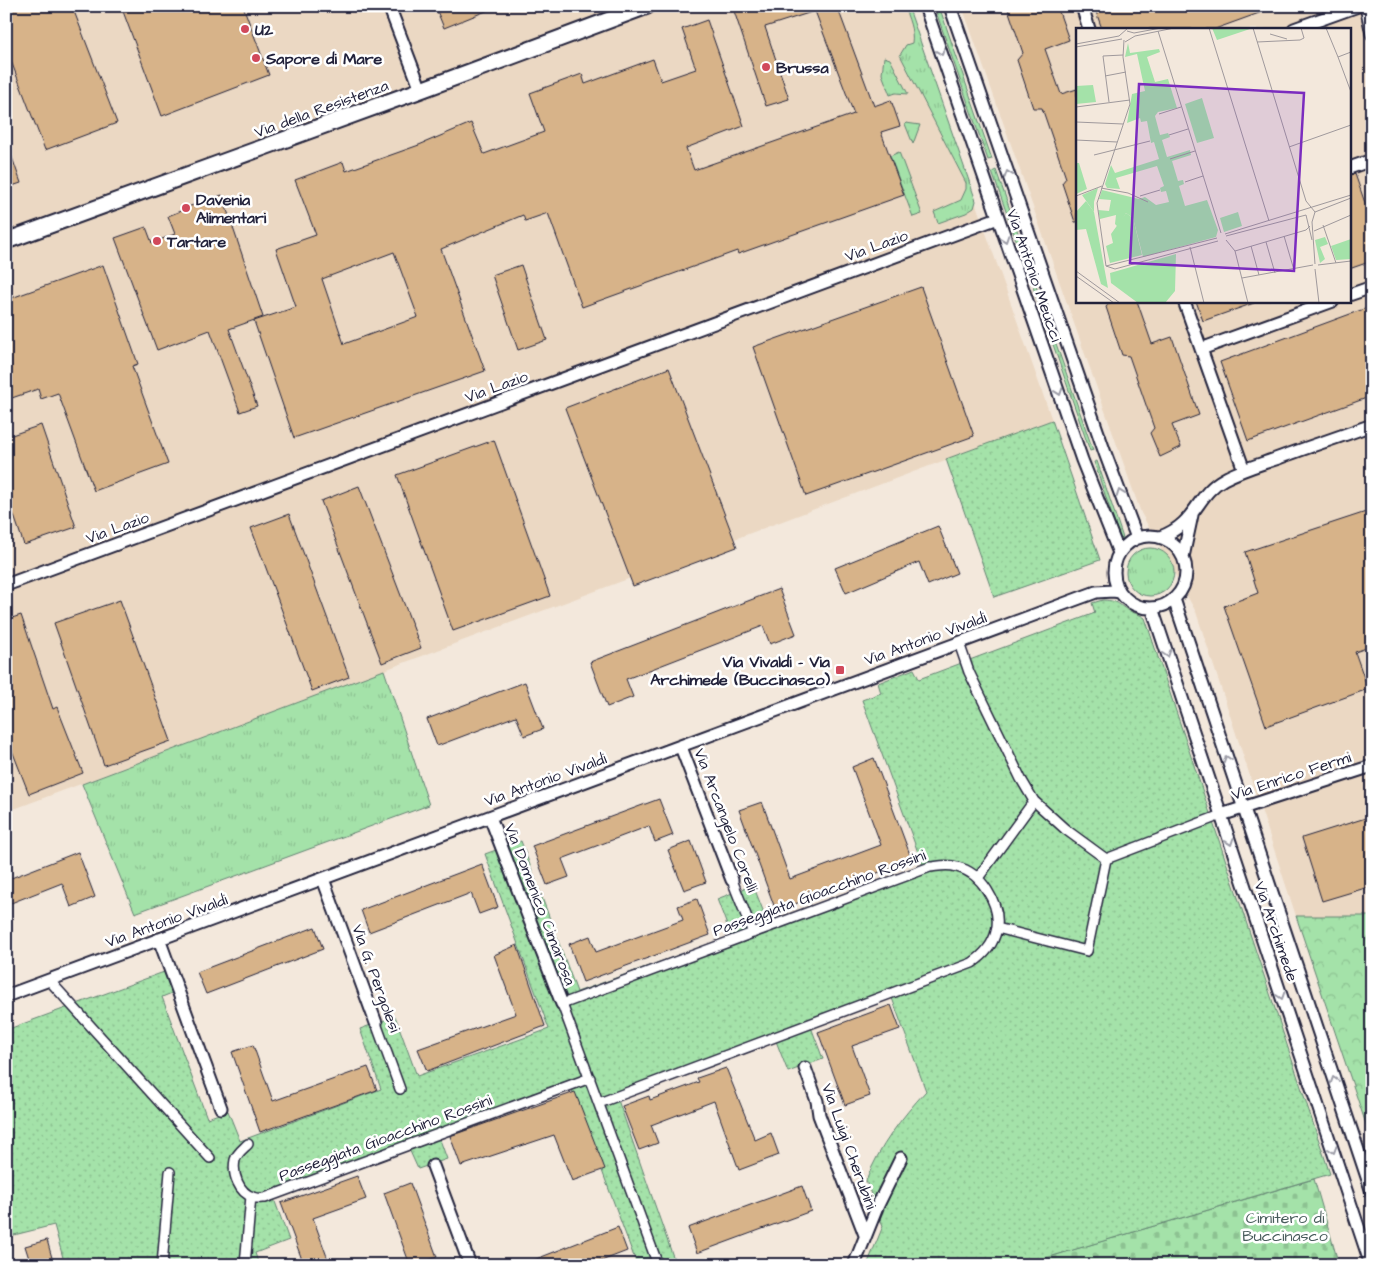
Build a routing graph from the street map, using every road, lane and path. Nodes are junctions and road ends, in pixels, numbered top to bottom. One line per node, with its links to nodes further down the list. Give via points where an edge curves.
1 (389, 6): 11 (street)
2 (647, 6): 11 (street, Via della Resistenza)
3 (925, 6): 14 (street, Via Antonio Meucci, one-way to 14)
4 (950, 6): 25 (street, Via Antonio Meucci, one-way to 4)
5 (1082, 6): 8 (street)
6 (1358, 6): 9 (street)
7 (1366, 6): 10 (street)
8 (1090, 28)
9 (1297, 28)
10 (1372, 34)
11 (421, 90): 15 (street, Via della Resistenza)
12 (1372, 160): 13 (street)
13 (1350, 168)
14 (998, 218): 26 (street, Via Antonio Meucci, one-way to 26, via 1082,460); 29 (street, Via Lazio)
15 (6, 241)
16 (1372, 287): 17 (street)
17 (1350, 295)
18 (1184, 302): 20 (street)
19 (1330, 302): 20 (street)
20 (1201, 349): 22 (street)
21 (1372, 425): 22 (street)
22 (1244, 470): 23 (street, via 1223,479 1208,491)
23 (1192, 515): 24 (street, via 1172,533); 27 (street)
24 (1160, 537): 25 (street); 27 (street, via 1169,541)
25 (1137, 538): 26 (street)
26 (1119, 553): 28 (street)
27 (1183, 557): 32 (street, via 1185,580)
28 (1115, 578): 30 (street, Via Antonio Vivaldi); 31 (street)
29 (6, 585)
30 (1096, 592): 31 (street, Via Antonio Vivaldi); 34 (street, Via Antonio Vivaldi)
31 (1120, 592): 33 (street, via 1134,604)
32 (1174, 599): 33 (street); 38 (street, Via Archimede, one-way to 32)
33 (1152, 608): 39 (street, Via Archimede, one-way to 39)
34 (959, 643): 35 (street, Via Antonio Vivaldi); 37 (street, via 969,672)
35 (682, 746): 40 (street, Via Antonio Vivaldi); 44 (street, Via Arcangelo Corelli)
36 (1372, 766): 38 (street, Via Enrico Fermi)
37 (1034, 801): 41 (street); 42 (street)
38 (1243, 808): 39 (street, Via Enrico Fermi); 62 (street, Via Archimede, one-way to 38)
39 (1220, 815): 41 (street); 70 (street, Via Archimede, one-way to 70)
40 (490, 817): 43 (street, Via Antonio Vivaldi); 50 (street, Via Domenico Cimarosa)
41 (1106, 860): 45 (street, via 1087,951)
42 (978, 878): 45 (street, Passeggiata Gioacchino Rossini, via 992,898 997,912); 46 (street, Passeggiata Gioacchino Rossini, via 958,867 930,867)
43 (323, 879): 47 (street, Via Antonio Vivaldi); 51 (street, Via G. Pergolesi)
44 (732, 880): 46 (street, Via Arcangelo Corelli)
45 (997, 928): 55 (street, via 993,942 983,956 958,970)
46 (753, 933): 50 (street, Passeggiata Gioacchino Rossini)
47 (159, 939): 48 (street, Via Antonio Vivaldi); 56 (street)
48 (49, 980): 49 (street, Via Antonio Vivaldi); 58 (street)
49 (6, 996)
50 (562, 1004): 53 (street)
51 (376, 1023): 54 (street, Via G. Pergolesi)
52 (805, 1068): 64 (street, Via Luigi Cherubini, via 819,1116)
53 (590, 1078): 55 (street); 63 (street, Passeggiata Gioacchino Rossini, via 266,1198)
54 (400, 1089)
55 (599, 1103): 68 (street)
56 (221, 1108)
57 (248, 1144): 63 (street, via 239,1152 234,1171 244,1192)
58 (210, 1158)
59 (901, 1158): 64 (street)
60 (433, 1166): 67 (street)
61 (170, 1172): 65 (street)
62 (1372, 1192)
63 (251, 1196): 66 (street)
64 (866, 1235): 69 (street)
65 (162, 1264)
66 (245, 1265)
67 (470, 1265)
68 (658, 1265)
69 (854, 1265)
70 (1371, 1265)

